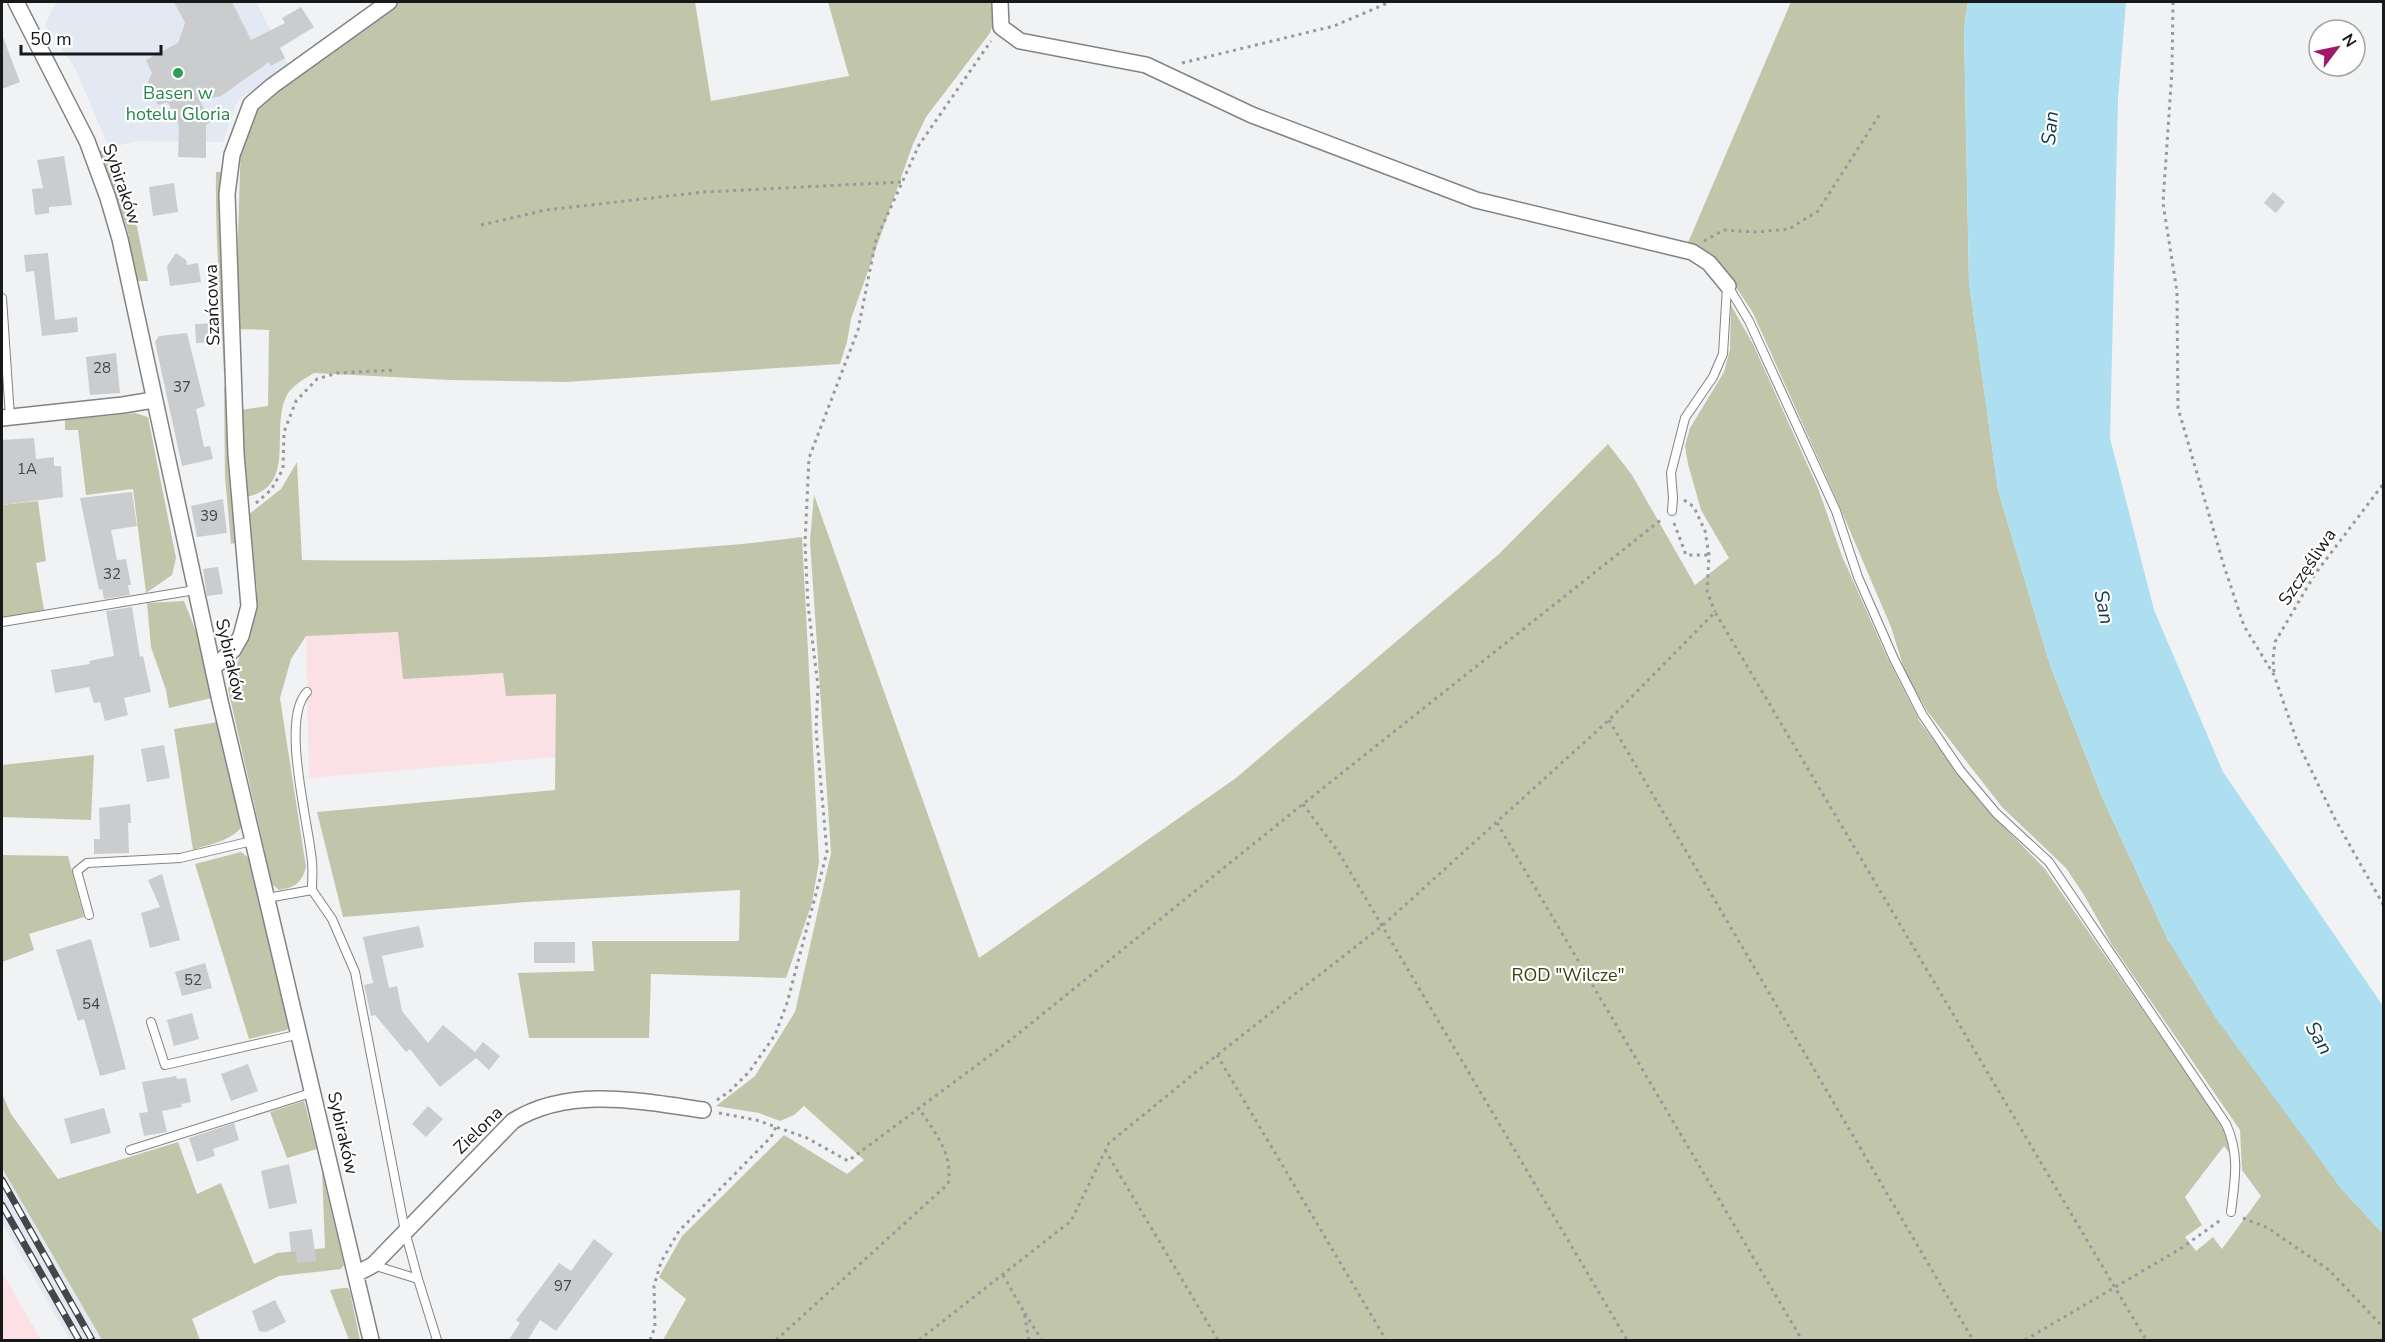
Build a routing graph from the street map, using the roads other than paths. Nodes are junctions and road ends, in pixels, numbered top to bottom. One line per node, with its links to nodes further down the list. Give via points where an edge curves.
1 (17, 2): 6 (street, Sybiraków, via 87,141 108,198)
2 (389, 2): 11 (street, Szańcowa, via 251,104 235,143 227,194 240,505 249,606 233,650)
3 (1000, 2): 4 (street, via 1000,27 1020,41 1158,69 1252,115 1476,200 1692,252 1709,263)
4 (1728, 286): 8 (lane, via 1722,354 1713,377 1685,418 1671,473); 22 (lane, via 1749,321 1836,511 1858,577 1922,714 1960,770 1996,813 2049,862 2226,1124 2234,1140 2236,1168)
5 (2, 298): 7 (lane)
6 (153, 400): 7 (street); 9 (street, Sybiraków)
7 (6, 418)
8 (1672, 511)
9 (195, 590): 10 (lane); 11 (street, Sybiraków)
10 (2, 622)
11 (213, 668): 13 (street, Sybiraków)
12 (307, 692): 14 (lane, via 300,699 296,722 298,780 312,861)
13 (252, 841): 15 (street, Sybiraków); 16 (lane, via 180,858 87,863 77,872)
14 (312, 890): 15 (lane); 23 (lane, via 332,919 355,972)
15 (267, 898): 18 (street, Sybiraków)
16 (89, 915)
17 (151, 1022): 18 (lane, via 165,1065)
18 (300, 1034): 19 (street, Sybiraków)
19 (314, 1092): 21 (lane); 25 (street, Sybiraków)
20 (703, 1110): 23 (street, Zielona, via 592,1099 563,1101 530,1111 513,1121)
21 (130, 1150)
22 (2230, 1212)
23 (405, 1231): 24 (street, Zielona); 26 (lane)
24 (373, 1265): 25 (street, Zielona); 26 (lane)
25 (356, 1275): 27 (street, Sybiraków)
26 (418, 1279): 28 (lane)
27 (371, 1341)
28 (437, 1341)

